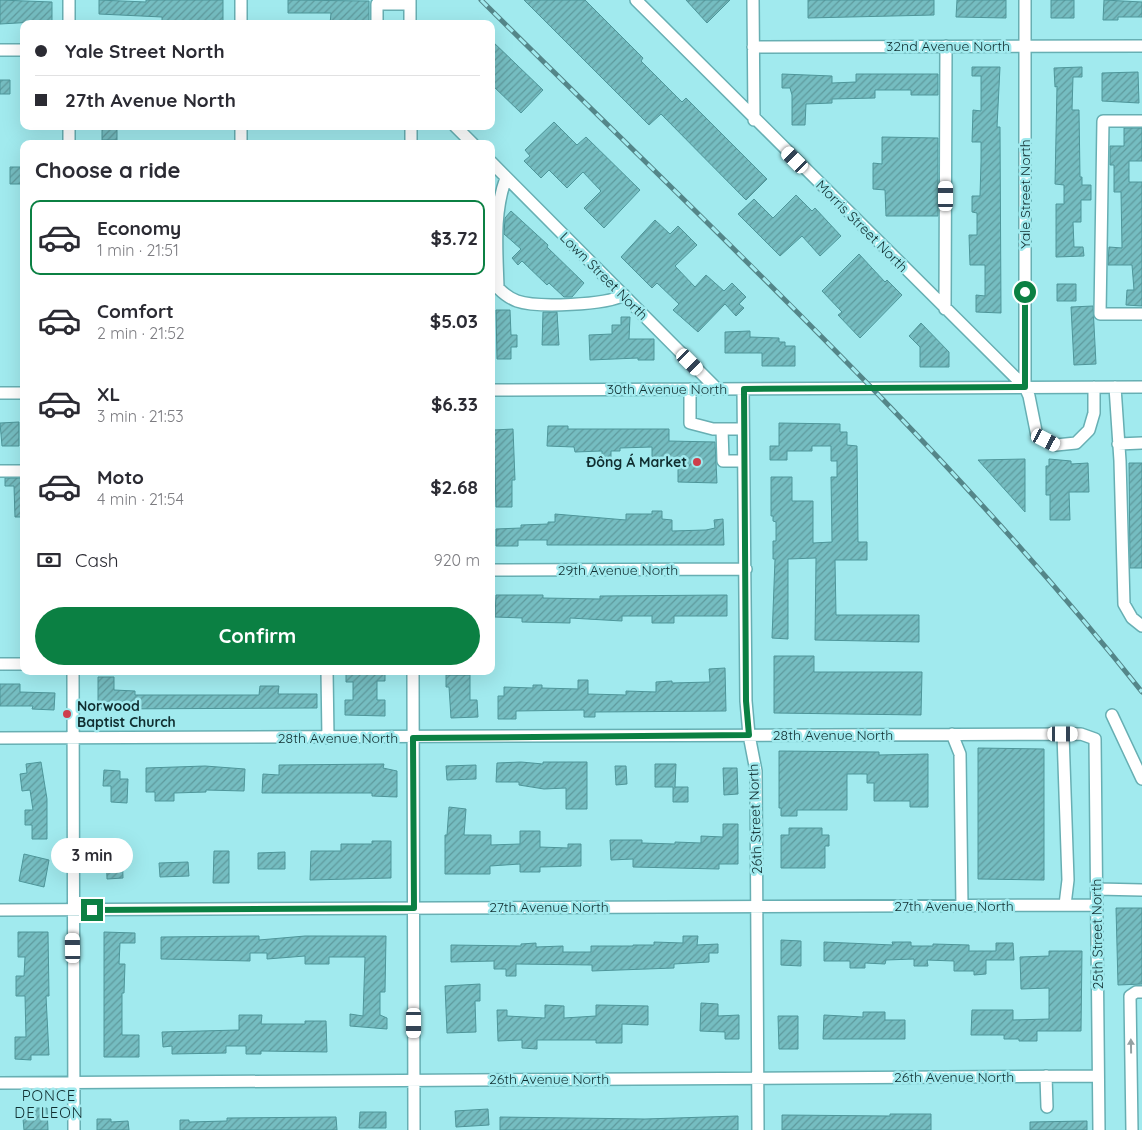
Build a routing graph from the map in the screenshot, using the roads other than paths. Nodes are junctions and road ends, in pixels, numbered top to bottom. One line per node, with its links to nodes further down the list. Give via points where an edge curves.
1 (69, 0): 7 (street)
2 (241, 0): 8 (street)
3 (636, 0): 17 (street, Morris Street North)
4 (753, 0): 14 (street)
5 (1024, 0): 12 (street, Yale Street North)
6 (410, 2): 9 (street, via 377,4); 10 (street)
7 (69, 20)
8 (241, 20)
9 (377, 20)
10 (410, 20)
11 (946, 46): 12 (street, 32nd Avenue North); 14 (street, 32nd Avenue North); 24 (street)
12 (1025, 46): 13 (street, 32nd Avenue North); 26 (street, Yale Street North)
13 (1142, 46)
14 (754, 47): 17 (street)
15 (0, 50): 16 (street)
16 (20, 50)
17 (754, 120): 24 (street, Morris Street North)
18 (1142, 122): 25 (street, via 1103,121 1100,314)
19 (459, 130): 20 (street)
20 (469, 140)
21 (495, 166): 22 (street, Lown Street North)
22 (506, 178): 23 (street, Lown Street North); 23 (street, via 500,196 497,226 498,288 506,296 530,304 561,304 604,302)
23 (624, 295): 31 (street, Lown Street North)
24 (945, 309): 26 (street, Morris Street North)
25 (1142, 314)
26 (1025, 387): 27 (street, 30th Avenue North); 27 (street, via 1036,436 1056,445 1076,443 1090,430); 32 (street, 30th Avenue North)
27 (1094, 387): 28 (street, 30th Avenue North)
28 (1115, 387): 29 (street, 30th Avenue North); 39 (street)
29 (1142, 387)
30 (690, 389): 31 (street, 30th Avenue North); 33 (street, 30th Avenue North); 36 (street, via 690,423)
31 (717, 389): 32 (street, 30th Avenue North)
32 (744, 389): 37 (street, 26th Street North)
33 (495, 390)
34 (0, 393): 35 (street)
35 (20, 393)
36 (722, 429): 37 (street); 40 (street, via 722,461)
37 (743, 429): 40 (street, 26th Street North)
38 (1142, 443): 39 (street)
39 (1118, 444): 45 (street, via 1124,604 1132,618)
40 (743, 461): 43 (street, 26th Street North)
41 (0, 471): 42 (street)
42 (20, 471)
43 (746, 569): 44 (street, 29th Avenue North); 54 (street, 26th Street North)
44 (495, 570)
45 (1142, 626)
46 (0, 664): 47 (street)
47 (20, 664)
48 (73, 675): 56 (street)
49 (327, 675): 57 (street)
50 (413, 675): 58 (street)
51 (1112, 715): 60 (street)
52 (952, 734): 53 (street, 28th Avenue North); 54 (street, 28th Avenue North); 66 (street, via 960,754)
53 (1063, 734): 59 (street, 28th Avenue North, via 1081,734); 63 (street, via 1068,880)
54 (749, 735): 58 (street, 28th Avenue North); 65 (street, 26th Street North, via 756,771)
55 (0, 738): 56 (street, 28th Avenue North)
56 (73, 738): 57 (street, 28th Avenue North); 69 (street)
57 (328, 738): 58 (street, 28th Avenue North)
58 (413, 738): 67 (street)
59 (1095, 739): 61 (street, 25th Street North)
60 (1142, 779)
61 (1097, 889): 62 (street); 64 (street, 25th Street North)
62 (1142, 890)
63 (1065, 905): 64 (street, 27th Avenue North); 66 (street, 27th Avenue North)
64 (1097, 905): 72 (street, 25th Street North)
65 (757, 906): 66 (street, 27th Avenue North); 67 (street, 27th Avenue North); 74 (street, 26th Street North)
66 (962, 906)
67 (414, 908): 69 (street, 27th Avenue North); 75 (street)
68 (0, 910): 69 (street, 27th Avenue North)
69 (73, 910): 76 (street)
70 (1142, 992): 73 (street, one-way to 70, via 1130,996)
71 (1046, 1076): 72 (street, 26th Avenue North); 74 (street, 26th Avenue North); 78 (street)
72 (1098, 1076): 82 (street, 25th Street North)
73 (1137, 1076): 83 (street)
74 (757, 1078): 75 (street, 26th Avenue North); 81 (street, 26th Street North)
75 (414, 1080): 76 (street, 26th Avenue North); 80 (street)
76 (74, 1082): 77 (street, 26th Avenue North); 79 (street)
77 (0, 1083)
78 (1047, 1107)
79 (74, 1130)
80 (414, 1130)
81 (758, 1130)
82 (1098, 1130)
83 (1132, 1130)

